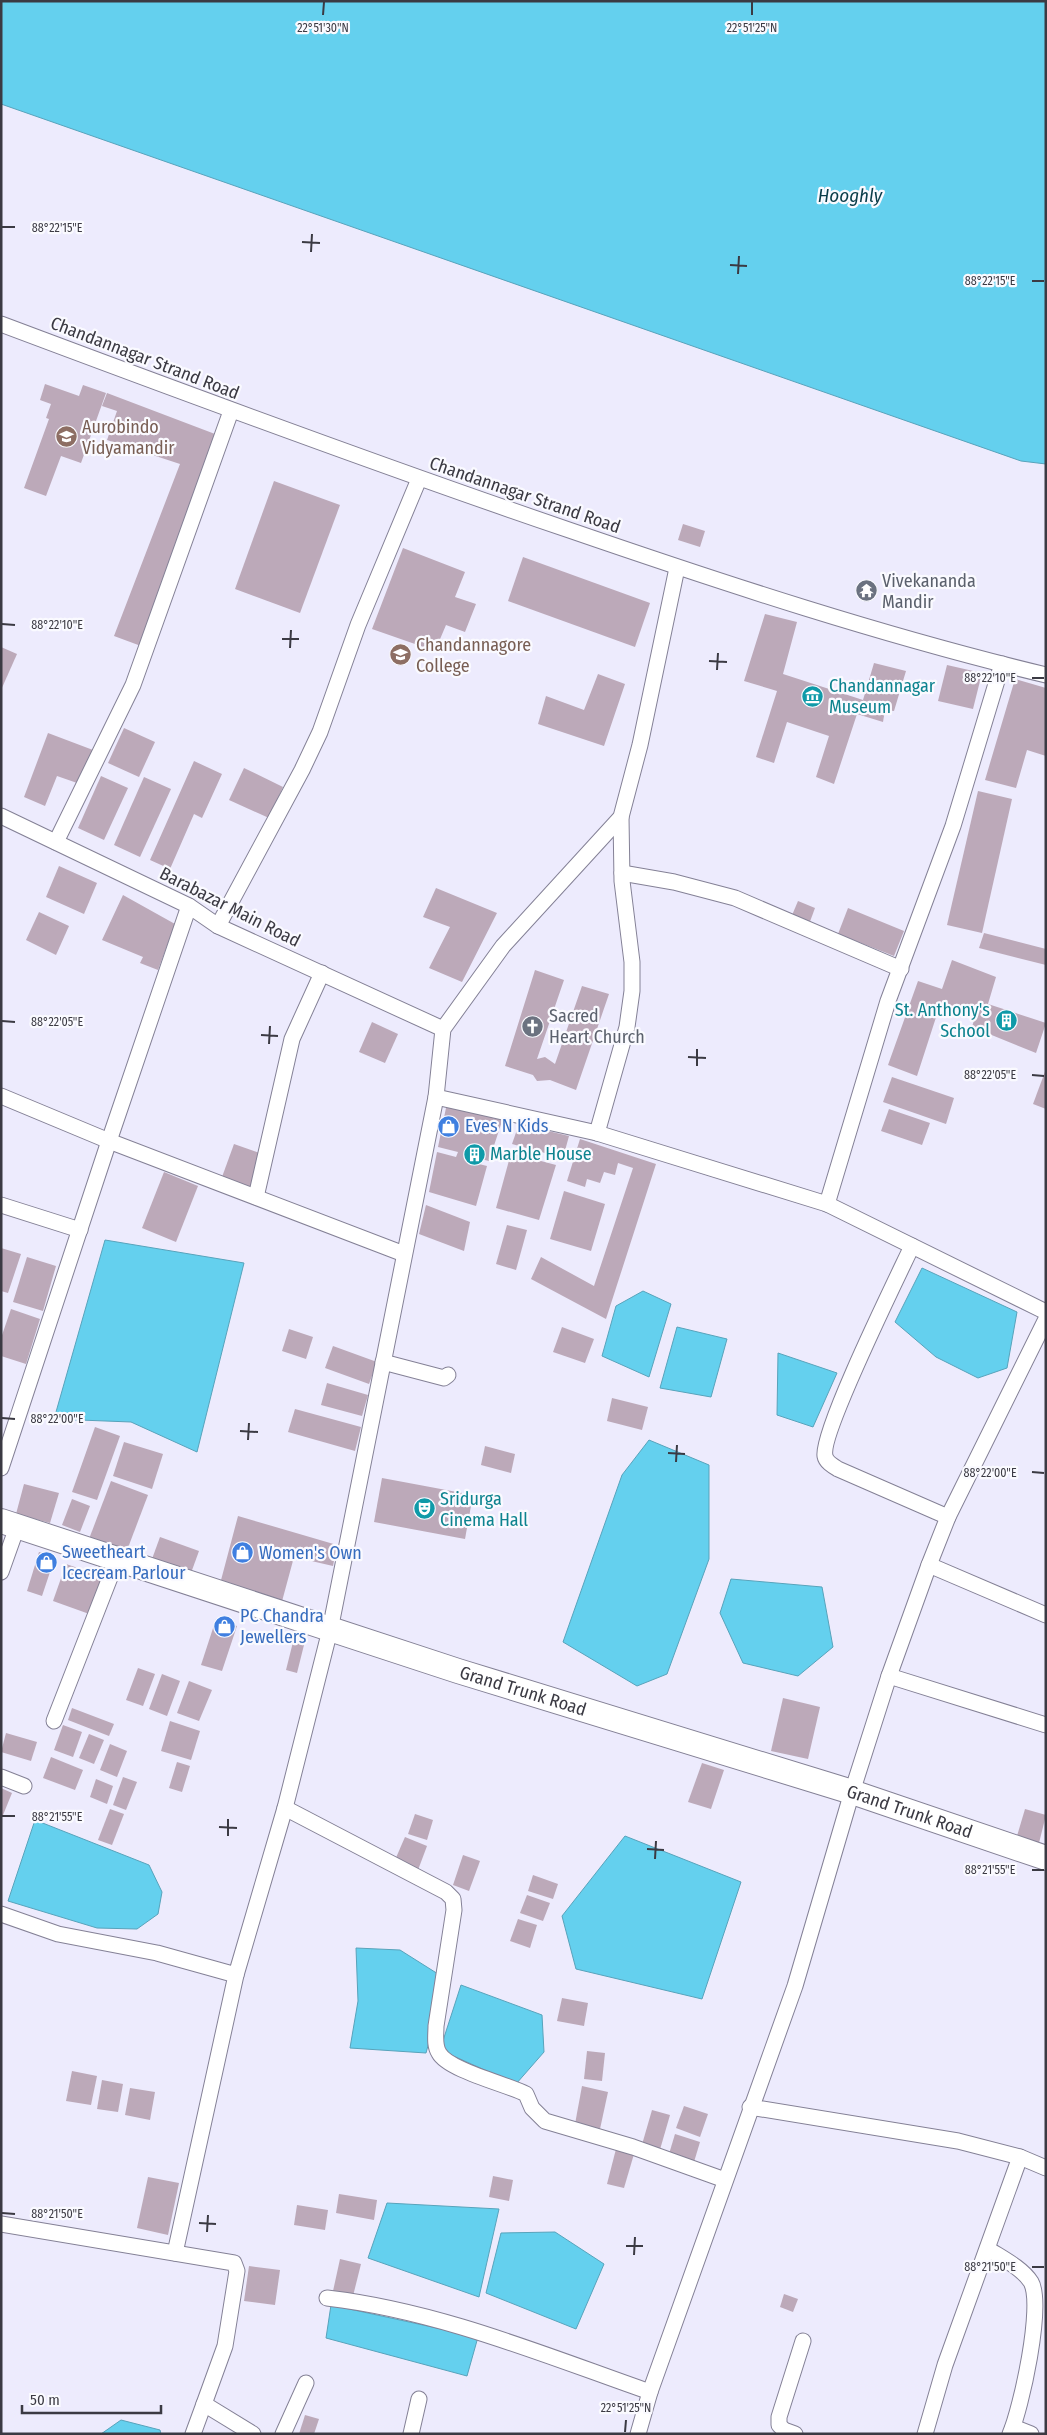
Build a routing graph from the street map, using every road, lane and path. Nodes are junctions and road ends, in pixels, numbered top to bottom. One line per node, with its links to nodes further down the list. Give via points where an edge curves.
1 (1, 324): 2 (street, Chandannagar Strand Road)
2 (231, 411): 3 (street, Chandannagar Strand Road); 9 (street, via 133,685)
3 (419, 479): 4 (street, Chandannagar Strand Road); 12 (street, via 358,625 320,732)
4 (678, 568): 5 (street, Chandannagar Strand Road, via 855,625); 8 (street, via 640,746)
5 (1002, 664): 6 (street, Chandannagar Strand Road); 13 (street, via 953,826)
6 (1046, 675)
7 (1, 816): 9 (street, Barabazar Main Road)
8 (621, 817): 10 (street); 15 (street, via 503,946)
9 (56, 842): 11 (street, Barabazar Main Road)
10 (622, 873): 13 (street, via 674,882 734,898); 18 (street, via 632,991 626,1027)
11 (189, 906): 12 (street, Barabazar Main Road); 19 (street)
12 (218, 926): 14 (street, Barabazar Main Road)
13 (901, 969): 21 (street)
14 (322, 973): 15 (street, Barabazar Main Road); 20 (street, via 292,1039)
15 (443, 1029): 17 (street)
16 (1, 1096): 19 (street)
17 (436, 1097): 18 (street); 25 (street)
18 (597, 1133): 21 (street)
19 (109, 1141): 20 (street); 23 (street)
20 (256, 1197): 25 (street)
21 (827, 1204): 24 (street)
22 (1, 1205): 23 (street)
23 (80, 1230): 30 (street)
24 (912, 1246): 26 (street); 31 (street, via 830,1429 824,1455 838,1469)
25 (404, 1254): 28 (street)
26 (1046, 1312)
27 (1046, 1319): 31 (street)
28 (383, 1362): 29 (street, via 432,1376 444,1378); 37 (street)
29 (448, 1375)
30 (1, 1468)
31 (948, 1517): 34 (street)
32 (9, 1524): 33 (main road, Grand Trunk Road); 35 (street)
33 (118, 1557): 37 (main road, Grand Trunk Road); 39 (street)
34 (930, 1565): 36 (street); 38 (street)
35 (1, 1572)
36 (1046, 1616)
37 (330, 1630): 43 (main road, Grand Trunk Road); 44 (street)
38 (889, 1676): 40 (street); 43 (street)
39 (54, 1721)
40 (1046, 1725)
41 (1, 1777): 42 (street)
42 (24, 1786)
43 (852, 1792): 45 (main road, Grand Trunk Road); 48 (street, via 795,1986)
44 (285, 1808): 47 (street); 51 (street, via 446,1892 453,1900 436,2026 435,2042 439,2054 454,2066 526,2094 532,2108 545,2121 633,2147)
45 (1046, 1858)
46 (1, 1914): 47 (street, via 58,1934 157,1953)
47 (236, 1974): 54 (street)
48 (750, 2107): 49 (street, via 958,2141); 51 (street)
49 (1020, 2157): 50 (street); 53 (street)
50 (1046, 2168)
51 (725, 2180): 58 (street)
52 (1, 2224): 54 (street)
53 (988, 2249): 61 (street, via 1025,2274 1035,2294 1031,2351); 68 (street, via 945,2365)
54 (175, 2253): 60 (street, via 229,2261 234,2263 237,2271 225,2346)
55 (327, 2298): 58 (street, via 448,2321)
56 (803, 2341): 67 (street, via 779,2417 779,2425)
57 (306, 2383): 64 (street)
58 (650, 2392): 66 (street)
59 (419, 2399): 65 (street)
60 (204, 2404): 62 (street); 63 (street)
61 (1012, 2430): 69 (street)
62 (193, 2434)
63 (253, 2434)
64 (283, 2434)
65 (411, 2434)
66 (638, 2434)
67 (795, 2434)
68 (925, 2434)
69 (1031, 2434)

